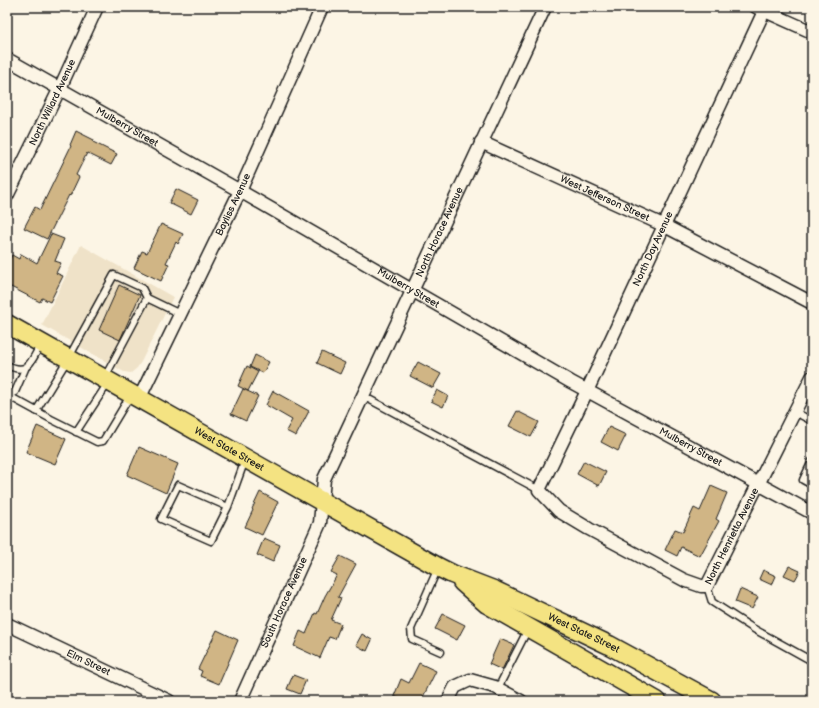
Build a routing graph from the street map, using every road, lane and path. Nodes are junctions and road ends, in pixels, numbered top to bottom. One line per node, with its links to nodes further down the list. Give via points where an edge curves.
1 (97, 7): 7 (street, North Willard Avenue)
2 (322, 7): 9 (street, Bayliss Avenue)
3 (545, 7): 8 (street, North Horace Avenue)
4 (762, 8): 5 (street); 11 (street, North Day Avenue)
5 (812, 32)
6 (7, 59): 7 (street, Mulberry Street)
7 (60, 88): 9 (street, Mulberry Street); 10 (street, North Willard Avenue)
8 (481, 142): 11 (street, West Jefferson Street); 12 (street, North Horace Avenue)
9 (240, 191): 12 (street, Mulberry Street); 15 (street, Bayliss Avenue)
10 (7, 196)
11 (663, 226): 14 (street, West Jefferson Street); 23 (street, North Day Avenue)
12 (412, 291): 23 (street, Mulberry Street); 26 (street, North Horace Avenue)
13 (147, 298): 15 (lane); 18 (lane, via 142,288 114,275); 22 (lane)
14 (812, 303)
15 (180, 314): 25 (street, Bayliss Avenue)
16 (7, 324): 17 (main road, West State Street)
17 (41, 343): 18 (main road, West State Street); 20 (lane)
18 (68, 359): 22 (main road, West State Street); 27 (lane)
19 (7, 365): 20 (lane, via 20,370)
20 (25, 369): 24 (lane, via 15,392)
21 (812, 377): 28 (street, North Henrietta Avenue)
22 (106, 380): 25 (main road, West State Street); 30 (lane)
23 (587, 391): 33 (street, Mulberry Street); 35 (street, North Day Avenue)
24 (7, 394): 27 (lane)
25 (135, 396): 30 (lane, via 103,441 96,442); 31 (main road, West State Street)
26 (363, 396): 35 (lane); 36 (street, North Horace Avenue, via 324,479)
27 (36, 411): 30 (lane)
28 (795, 412): 29 (lane); 33 (street, North Henrietta Avenue)
29 (812, 421)
30 (76, 432)
31 (246, 459): 36 (main road, West State Street); 37 (lane)
32 (812, 461): 34 (lane, via 803,480)
33 (759, 484): 38 (street, Mulberry Street); 40 (street, North Henrietta Avenue)
34 (812, 485)
35 (539, 490): 40 (street, North Henrietta Avenue, via 559,511 589,529 684,580)
36 (322, 502): 39 (main road, West State Street); 47 (street, South Horace Avenue, via 320,523)
37 (228, 507): 37 (lane, via 178,485 161,519 211,541)
38 (812, 513)
39 (445, 570): 42 (main road, West State Street, via 487,604); 43 (lane, via 411,629 412,639); 51 (main road, West State Street, via 496,591 609,645)
40 (707, 586): 44 (lane, via 712,602)
41 (7, 624): 46 (street, Elm Street)
42 (528, 627): 45 (lane); 50 (main road, West State Street)
43 (441, 652)
44 (812, 661)
45 (498, 688): 48 (street, via 470,680 455,687); 49 (street)
46 (169, 701)
47 (240, 701)
48 (448, 701)
49 (521, 701)
50 (657, 701)
51 (712, 701)

